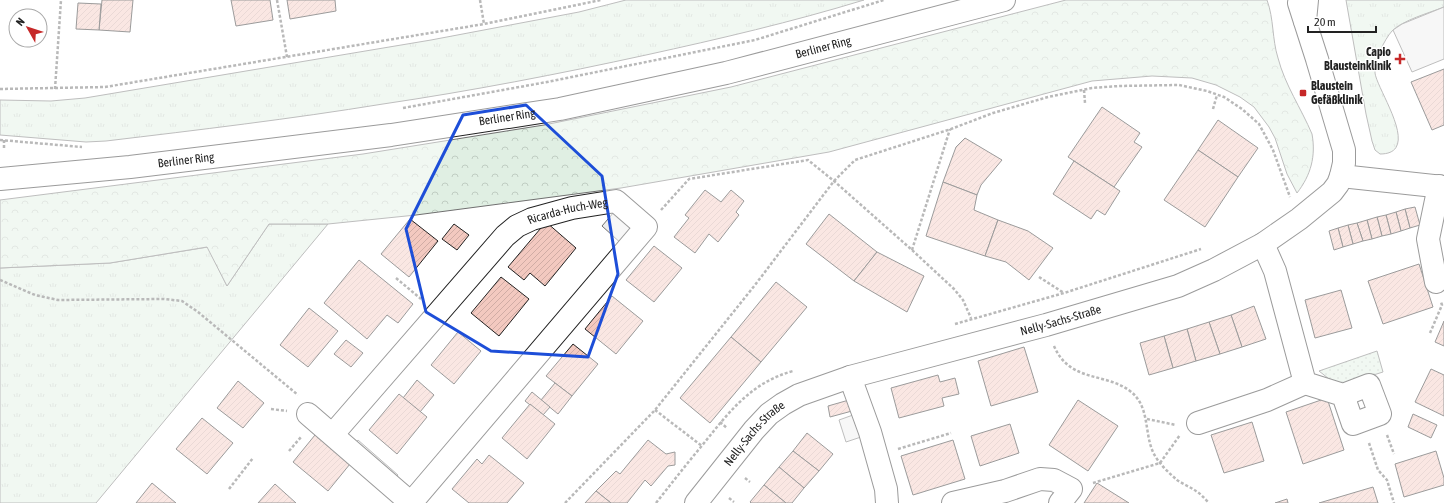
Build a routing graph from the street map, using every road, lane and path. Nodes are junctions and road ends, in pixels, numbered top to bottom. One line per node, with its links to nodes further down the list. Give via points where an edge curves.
1 (61, 0): 12 (path)
2 (277, 0): 10 (path)
3 (480, 0): 9 (path)
4 (601, 0): 9 (path)
5 (884, 0): 16 (path, via 755,40)
6 (1004, 0): 23 (street, Berliner Ring, via 726,73 560,109 360,139 130,167)
7 (1298, 0): 8 (street)
8 (1306, 10): 22 (street, via 1344,150)
9 (484, 24): 10 (path)
10 (287, 58): 12 (path, via 105,87)
11 (0, 89): 12 (path)
12 (55, 89)
13 (1084, 90): 14 (path, via 1119,86 1179,85); 15 (path); 18 (path, via 1020,104)
14 (1217, 95): 17 (path); 26 (path, via 1242,109 1259,124 1273,150)
15 (1085, 103)
16 (401, 109)
17 (1213, 109)
18 (951, 129): 24 (path, via 855,160); 29 (path)
19 (2, 140): 20 (path); 21 (path)
20 (88, 147)
21 (4, 149)
22 (1342, 176): 25 (street); 26 (street, Nelly-Sachs-Straße, via 1332,192)
23 (0, 179)
24 (834, 181): 27 (path, via 808,160 689,179); 29 (path); 41 (path)
25 (1442, 186): 34 (street, via 1428,240)
26 (1299, 219): 28 (street, Nelly-Sachs-Straße)
27 (646, 227): 36 (street, Ricarda-Huch-Weg, via 616,201 532,218 505,236); 56 (street)
28 (1263, 244): 37 (street, Nelly-Sachs-Straße, via 1178,286); 40 (street, via 1275,271)
29 (912, 250): 35 (path, via 954,289 963,300 971,318)
30 (1158, 263): 35 (path)
31 (1039, 277): 35 (path)
32 (396, 278): 36 (path)
33 (0, 280): 42 (path, via 35,295 58,300 182,301 304,400)
34 (1436, 282): 38 (path, via 1442,305)
35 (1064, 293)
36 (438, 313): 48 (street, Ricarda-Huch-Weg)
37 (1046, 325): 39 (street, Nelly-Sachs-Straße); 43 (path, via 1058,354 1069,366 1131,391 1141,403)
38 (1430, 333)
39 (850, 378): 50 (street); 59 (street, Nelly-Sachs-Straße, via 799,396 769,414)
40 (1305, 383): 44 (street, via 1343,395 1369,385 1380,414); 46 (street, via 1267,400)
41 (655, 410): 49 (path); 57 (path)
42 (308, 414): 48 (street)
43 (1147, 419): 46 (path); 52 (path, via 1153,453)
44 (1362, 421): 64 (path, via 1378,470 1388,480)
45 (720, 422): 49 (path)
46 (1192, 425): 52 (path)
47 (951, 433): 50 (path)
48 (333, 434): 56 (street)
49 (702, 446): 58 (path)
50 (876, 455): 60 (street, via 886,489)
51 (253, 458): 54 (path)
52 (1160, 463): 53 (path); 63 (path)
53 (1092, 483)
54 (229, 489)
55 (1013, 497): 61 (street); 62 (street, via 1040,479 1054,480 1071,489)
56 (411, 503)
57 (565, 503)
58 (656, 503)
59 (696, 503)
60 (887, 503)
61 (953, 503)
62 (1060, 503)
63 (1209, 503)
64 (1394, 503)

